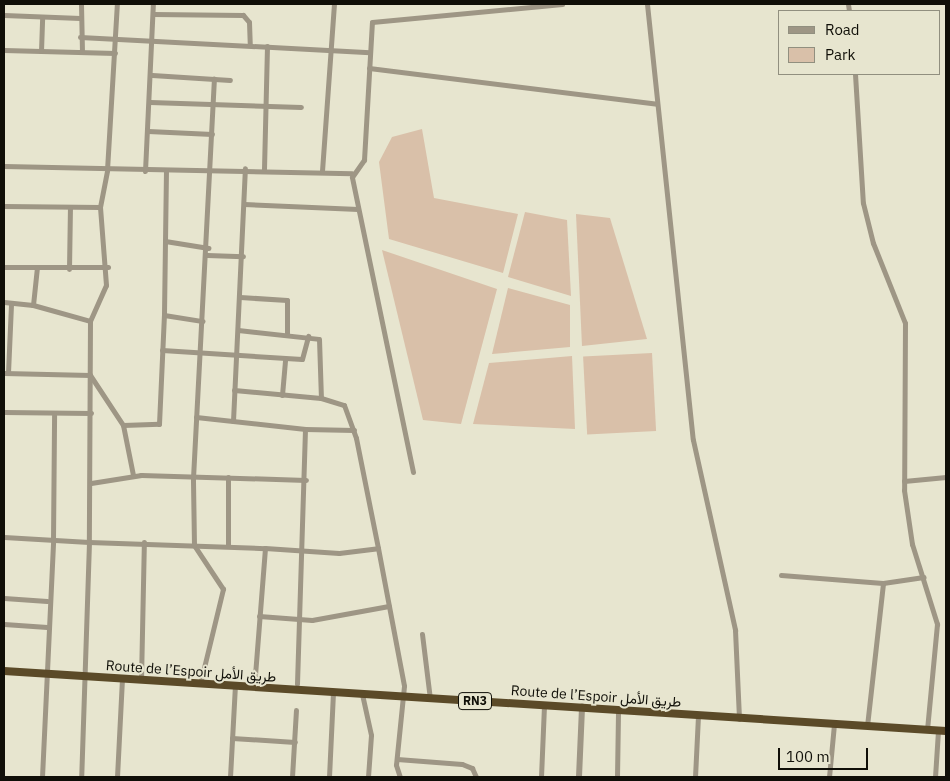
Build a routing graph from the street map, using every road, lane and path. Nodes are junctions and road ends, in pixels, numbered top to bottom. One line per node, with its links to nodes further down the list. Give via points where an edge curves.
1 (81, 4): 10 (street)
2 (116, 4): 12 (street)
3 (153, 4): 8 (street)
4 (334, 4): 21 (street)
5 (562, 4): 20 (street, via 372,22)
6 (647, 4): 29 (street)
7 (4, 14): 9 (street)
8 (153, 14): 13 (street); 14 (street, via 243,15 249,22)
9 (42, 17): 10 (street); 17 (street)
10 (80, 18): 11 (street)
11 (80, 37): 12 (street); 18 (street)
12 (115, 41): 13 (street); 19 (street)
13 (151, 43): 14 (street); 23 (street)
14 (250, 45): 15 (street)
15 (267, 46): 21 (street); 30 (street)
16 (4, 50): 17 (street)
17 (41, 51): 18 (street)
18 (82, 52): 19 (street)
19 (115, 52): 38 (street)
20 (370, 52): 21 (street); 22 (street)
21 (330, 53): 41 (street)
22 (369, 68): 29 (street); 42 (street, via 364,160)
23 (152, 75): 25 (street); 27 (street)
24 (855, 75): 89 (street, via 863,203 873,243 905,323)
25 (214, 79): 26 (street); 28 (street)
26 (230, 80)
27 (150, 102): 28 (street); 32 (street)
28 (213, 104): 30 (street); 33 (street)
29 (657, 104): 129 (street, via 693,440 735,630)
30 (266, 105): 31 (street); 37 (street)
31 (301, 106)
32 (148, 131): 33 (street); 40 (street)
33 (212, 134): 35 (street)
34 (4, 166): 38 (street)
35 (212, 168): 36 (street); 39 (street); 49 (street)
36 (245, 168): 37 (street); 43 (street)
37 (264, 169): 41 (street)
38 (107, 170): 40 (street); 45 (street)
39 (166, 170): 40 (street); 48 (street)
40 (145, 171)
41 (322, 171): 42 (street)
42 (352, 173): 47 (street)
43 (244, 204): 47 (street); 51 (street)
44 (4, 206): 46 (street)
45 (100, 206): 46 (street); 54 (street)
46 (70, 207): 55 (street)
47 (358, 209): 83 (street)
48 (165, 241): 49 (street); 60 (street)
49 (208, 248): 50 (street)
50 (207, 256): 51 (street); 62 (street)
51 (242, 256): 56 (street)
52 (4, 267): 53 (street)
53 (37, 268): 55 (street); 59 (street)
54 (108, 268): 55 (street); 61 (street, via 106,285)
55 (69, 269)
56 (240, 297): 63 (street); 64 (street, via 287,300)
57 (4, 302): 58 (street)
58 (11, 303): 59 (street); 70 (street)
59 (33, 305): 61 (street)
60 (164, 315): 62 (street); 66 (street)
61 (90, 320): 71 (street)
62 (203, 321): 67 (street)
63 (238, 330): 64 (street); 68 (street)
64 (287, 333): 65 (street)
65 (308, 336): 69 (street, via 304,358); 74 (street, via 322,343)
66 (162, 350): 67 (street); 80 (street, via 159,424)
67 (202, 354): 68 (street); 78 (street)
68 (236, 354): 69 (street); 72 (street)
69 (285, 359): 73 (street)
70 (6, 373): 71 (street)
71 (90, 376): 76 (street); 80 (street)
72 (234, 390): 73 (street); 79 (street)
73 (282, 395): 74 (street)
74 (321, 398): 82 (street, via 344,405)
75 (4, 412): 77 (street)
76 (91, 413): 77 (street); 90 (street)
77 (54, 415): 92 (street)
78 (196, 417): 79 (street); 87 (street)
79 (233, 421): 81 (street)
80 (122, 425): 84 (street)
81 (305, 429): 82 (street); 88 (street)
82 (354, 430): 98 (street)
83 (414, 472)
84 (133, 476): 87 (street); 90 (street)
85 (228, 477): 87 (street); 88 (street); 96 (street)
86 (946, 477): 89 (street)
87 (193, 478): 95 (street)
88 (306, 480): 99 (street)
89 (904, 481): 101 (street, via 912,544)
90 (91, 483): 93 (street)
91 (4, 536): 92 (street)
92 (53, 540): 93 (street); 104 (street)
93 (89, 542): 94 (street); 113 (street)
94 (144, 542): 95 (street); 115 (street)
95 (194, 545): 96 (street); 116 (street, via 223,589)
96 (228, 546): 97 (street)
97 (265, 548): 99 (street); 106 (street)
98 (378, 548): 99 (street); 105 (street)
99 (302, 551): 107 (street)
100 (781, 575): 102 (street)
101 (924, 577): 102 (street); 132 (street, via 937,639)
102 (883, 583): 131 (street)
103 (4, 598): 104 (street)
104 (47, 601): 109 (street)
105 (389, 606): 107 (street); 122 (street)
106 (259, 616): 107 (street); 119 (street)
107 (300, 620): 117 (street)
108 (4, 624): 109 (street)
109 (46, 627): 112 (street)
110 (422, 634): 123 (street)
111 (4, 671): 112 (highway, Route de l’Espoir طريق الأمل / RN3)
112 (44, 673): 113 (highway, Route de l’Espoir طريق الأمل / RN3); 137 (street)
113 (84, 676): 114 (highway, Route de l’Espoir طريق الأمل / RN3); 138 (street)
114 (122, 679): 115 (highway, Route de l’Espoir طريق الأمل / RN3); 139 (street)
115 (141, 680): 116 (highway, Route de l’Espoir طريق الأمل / RN3)
116 (200, 684): 118 (highway, Route de l’Espoir طريق الأمل / RN3)
117 (297, 684)
118 (235, 686): 119 (highway, Route de l’Espoir طريق الأمل / RN3); 134 (street)
119 (254, 687): 120 (highway, Route de l’Espoir طريق الأمل / RN3)
120 (333, 692): 121 (highway, Route de l’Espoir طريق الأمل / RN3); 142 (street)
121 (362, 694): 122 (highway, Route de l’Espoir طريق الأمل / RN3); 143 (street, via 370,723)
122 (404, 697): 123 (highway, Route de l’Espoir طريق الأمل / RN3); 136 (street)
123 (430, 699): 124 (highway, Route de l’Espoir طريق الأمل / RN3)
124 (544, 704): 125 (highway, Route de l’Espoir طريق الأمل / RN3); 146 (street)
125 (582, 707): 127 (highway, Route de l’Espoir طريق الأمل / RN3); 147 (street)
126 (296, 710): 135 (street)
127 (618, 710): 128 (highway, Route de l’Espoir طريق الأمل / RN3); 148 (street)
128 (698, 716): 129 (highway, Route de l’Espoir طريق الأمل / RN3); 149 (street)
129 (739, 718): 130 (highway, Route de l’Espoir طريق الأمل / RN3)
130 (834, 724): 131 (highway, Route de l’Espoir طريق الأمل / RN3); 150 (street)
131 (867, 726): 132 (highway, Route de l’Espoir طريق الأمل / RN3)
132 (927, 729): 133 (highway, Route de l’Espoir طريق الأمل / RN3)
133 (942, 730): 151 (street)
134 (232, 738): 135 (street); 140 (street)
135 (295, 742): 141 (street)
136 (397, 759): 144 (street); 145 (street, via 462,764 472,768)
137 (42, 777)
138 (81, 777)
139 (117, 777)
140 (230, 777)
141 (292, 777)
142 (329, 777)
143 (368, 777)
144 (400, 777)
145 (476, 777)
146 (541, 777)
147 (579, 777)
148 (617, 777)
149 (694, 777)
150 (829, 777)
151 (935, 777)

